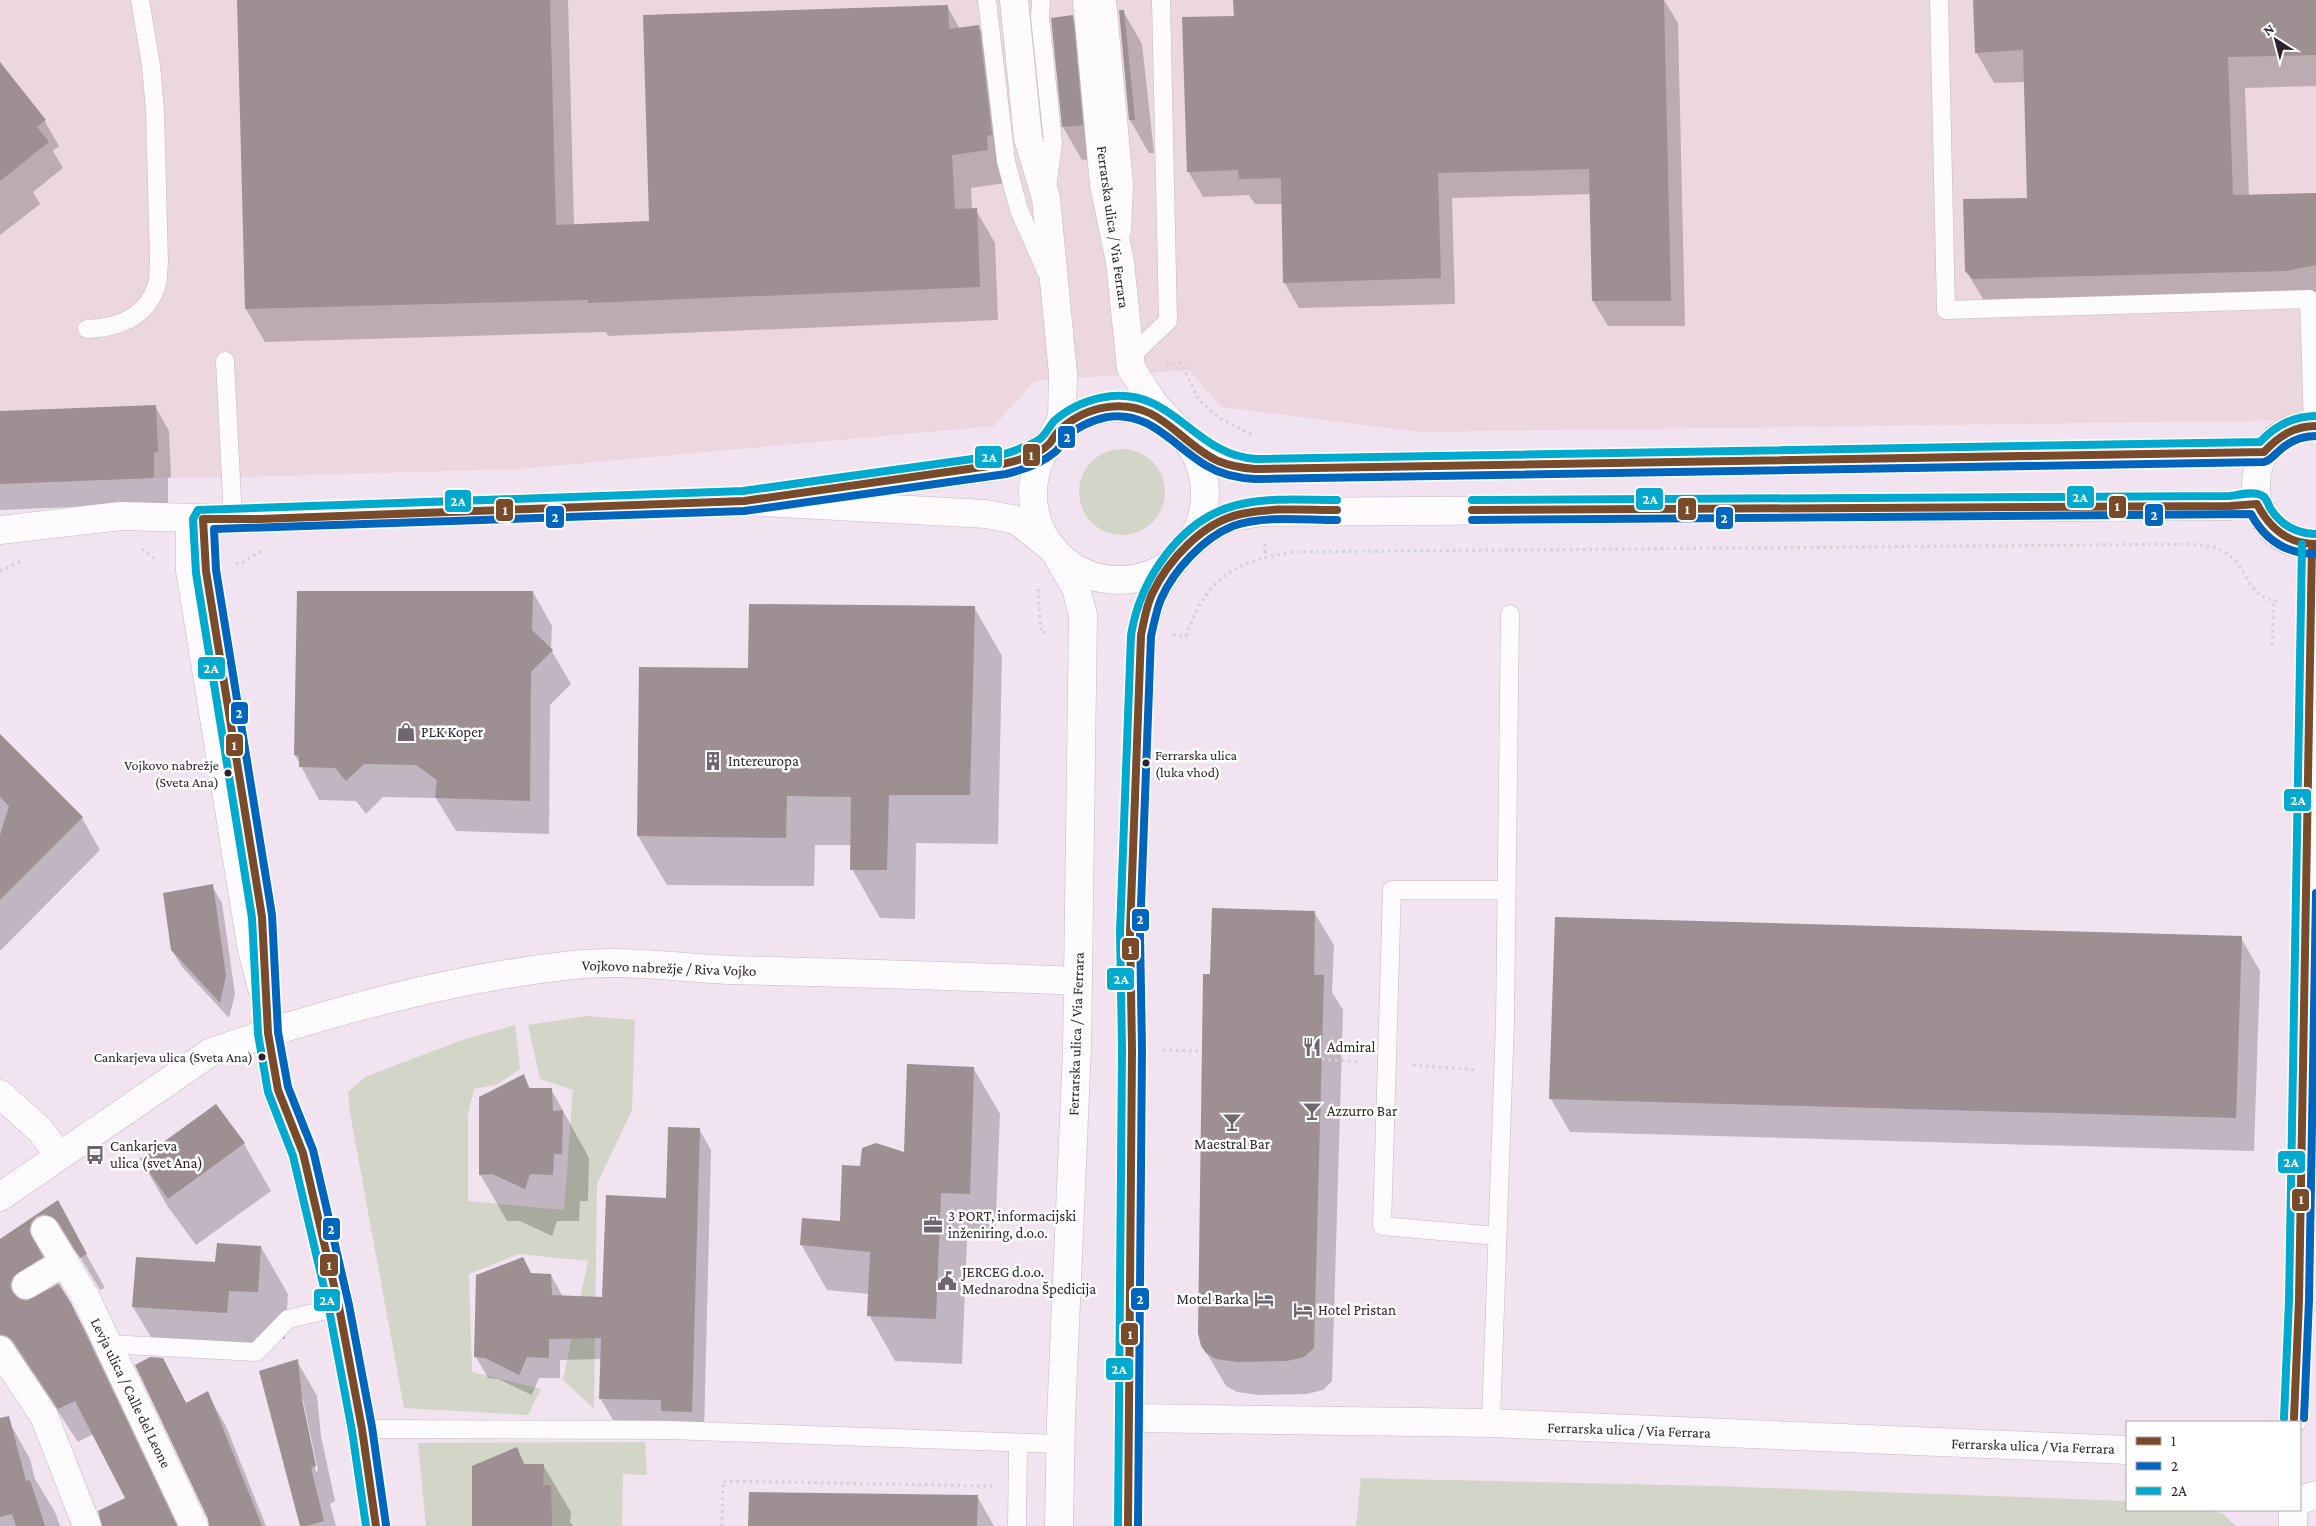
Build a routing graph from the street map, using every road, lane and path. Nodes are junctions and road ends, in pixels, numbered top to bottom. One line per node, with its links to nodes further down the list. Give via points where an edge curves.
1 (140, 0): 13 (lane, via 155,111 157,286 149,302 123,324)
2 (987, 0): 11 (lane, via 1006,161 1019,210)
3 (1014, 0): 9 (street, via 1028,138)
4 (1041, 0): 9 (lane, via 1053,143)
5 (1087, 0): 10 (street, Ferrarska ulica / Via Ferrara, via 1104,186)
6 (1107, 0): 10 (lane, via 1124,184)
7 (1161, 0): 14 (lane, via 1168,321)
8 (1939, 0): 12 (lane, via 1946,310)
9 (1046, 198): 11 (street)
10 (1120, 262): 14 (street, Ferrarska ulica / Via Ferrara)
11 (1055, 290): 20 (street, via 1063,374 1062,417)
12 (2312, 299): 17 (lane)
13 (87, 329)
14 (1130, 357): 18 (street, Ferrarska ulica / Via Ferrara, via 1131,368 1154,404)
15 (225, 361): 25 (lane)
16 (1181, 363): 19 (path, via 1199,400 1219,418)
17 (2315, 426): 21 (street, via 2285,433)
18 (1183, 435): 20 (street, via 1164,419 1137,409 1109,407 1081,415 1058,432); 21 (street, via 1212,458 1240,469); 29 (street, via 1200,462 1206,490 1202,518 1190,544)
19 (1261, 439)
20 (1049, 444): 22 (street, via 1025,458 988,468); 28 (street, via 1041,455 1032,483 1034,512 1044,539)
21 (2264, 452): 23 (street, via 2256,471 2254,490)
22 (744, 501): 25 (street); 28 (street, via 986,514 1016,520)
23 (2257, 504): 27 (street, via 2264,518 2285,537); 29 (street, via 1264,512 1230,517 1208,530)
24 (194, 518): 25 (street); 26 (street, via 121,516); 38 (street, via 206,572 262,917)
25 (233, 519)
26 (0, 530)
27 (2314, 544): 35 (street)
28 (1053, 549): 29 (street, via 1063,560 1087,575 1116,581 1144,577 1170,564); 37 (street, Ferrarska ulica / Via Ferrara, via 1076,588 1083,615)
29 (1180, 554): 39 (street, via 1154,591 1141,635 1130,932)
30 (1038, 584): 32 (path)
31 (1510, 614): 36 (lane)
32 (1041, 632)
33 (1186, 636): 34 (path, via 1196,608 1217,581 1265,556 1294,552 2190,544 2224,552 2236,560 2254,592 2274,601)
34 (2272, 646)
35 (2312, 813): 46 (street)
36 (1506, 890): 44 (lane); 44 (lane, via 1392,890 1382,1216 1382,1226)
37 (1078, 981): 38 (street, Vojkovo nabrežje / Riva Vojko, via 730,970 616,963 574,965 454,982); 55 (street, Ferrarska ulica / Via Ferrara)
38 (268, 1033): 42 (street, Vojkovo nabrežje / Riva Vojko, via 211,1052); 47 (street, via 278,1090 302,1153)
39 (1132, 1049): 40 (path); 50 (street)
40 (1202, 1051)
41 (0, 1094): 42 (street, via 41,1131)
42 (59, 1156): 43 (street, Vojkovo nabrežje / Riva Vojko)
43 (0, 1197)
44 (1497, 1236): 52 (lane)
45 (26, 1285): 48 (street, Levja ulica / Calle del Leone, via 55,1245)
46 (2308, 1293): 51 (street)
47 (339, 1307): 48 (lane, via 288,1320 256,1352); 53 (street)
48 (108, 1344): 62 (street, Levja ulica / Calle del Leone)
49 (0, 1350): 61 (street, via 44,1416)
50 (1130, 1418): 52 (street, Ferrarska ulica / Via Ferrara); 67 (street)
51 (2296, 1421)
52 (1491, 1423): 56 (street, Ferrarska ulica / Via Ferrara)
53 (362, 1429): 54 (lane, via 669,1430); 63 (street)
54 (1018, 1443): 55 (lane); 65 (lane)
55 (1060, 1444): 66 (street, Ferrarska ulica / Via Ferrara)
56 (2126, 1450)
57 (994, 1486): 64 (path, via 723,1481)
58 (2316, 1495): 59 (street)
59 (2301, 1500)
60 (2293, 1511): 68 (street)
61 (88, 1526)
62 (194, 1526)
63 (376, 1526)
64 (722, 1526)
65 (1017, 1526)
66 (1059, 1526)
67 (1128, 1526)
68 (2294, 1526)

